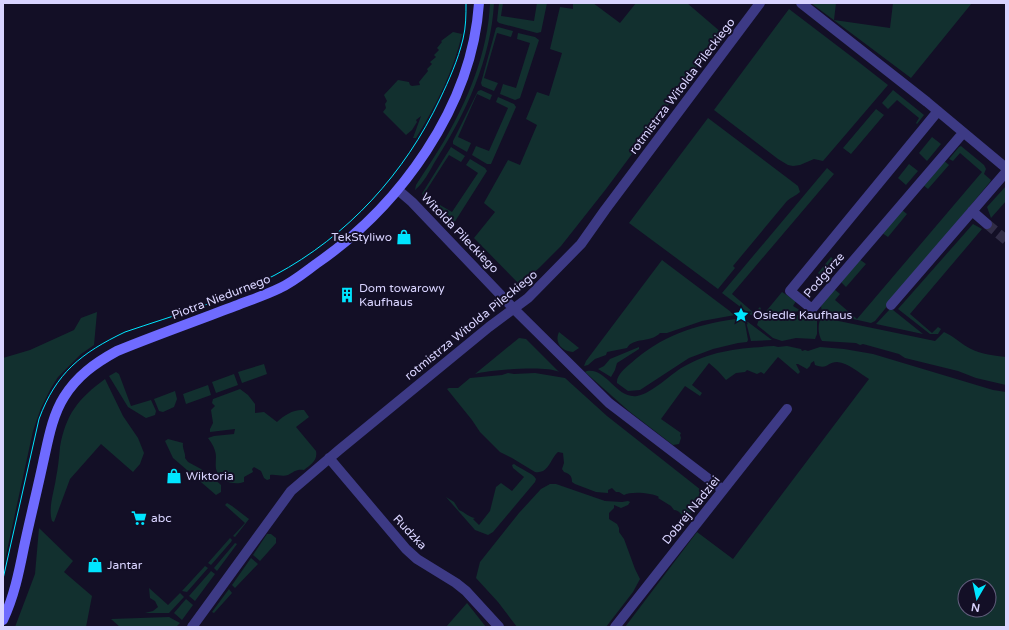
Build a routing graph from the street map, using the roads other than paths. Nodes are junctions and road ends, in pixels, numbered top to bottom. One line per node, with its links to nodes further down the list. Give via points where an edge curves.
1 (480, 3): 8 (street, Piotra Niedurnego, via 466,72 455,98 443,124 422,158)
2 (760, 3): 12 (street, rotmistrza Witolda Pileckiego, via 581,244 552,275)
3 (801, 3): 4 (street)
4 (938, 111): 5 (street); 5 (street, Podgórze, via 790,292 812,309)
5 (963, 132): 6 (street)
6 (1006, 168)
7 (1006, 172): 9 (street)
8 (398, 190): 12 (street, Witolda Pileckiego); 16 (street, Piotra Niedurnego, via 335,251 281,287 117,352 102,359 81,376 64,397 55,416 17,580)
9 (972, 211): 10 (street); 11 (street)
10 (987, 224)
11 (891, 305)
12 (514, 309): 14 (street, rotmistrza Witolda Pileckiego); 15 (street, Witolda Pileckiego, via 616,409)
13 (787, 409): 15 (street, Dobrej Nadziei)
14 (329, 458): 17 (street, rotmistrza Witolda Pileckiego, via 287,496); 18 (street, Rudzka, via 406,549 466,591)
15 (723, 490): 19 (street, Dobrej Nadziei)
16 (3, 620)
17 (192, 627)
18 (499, 627)
19 (615, 627)

